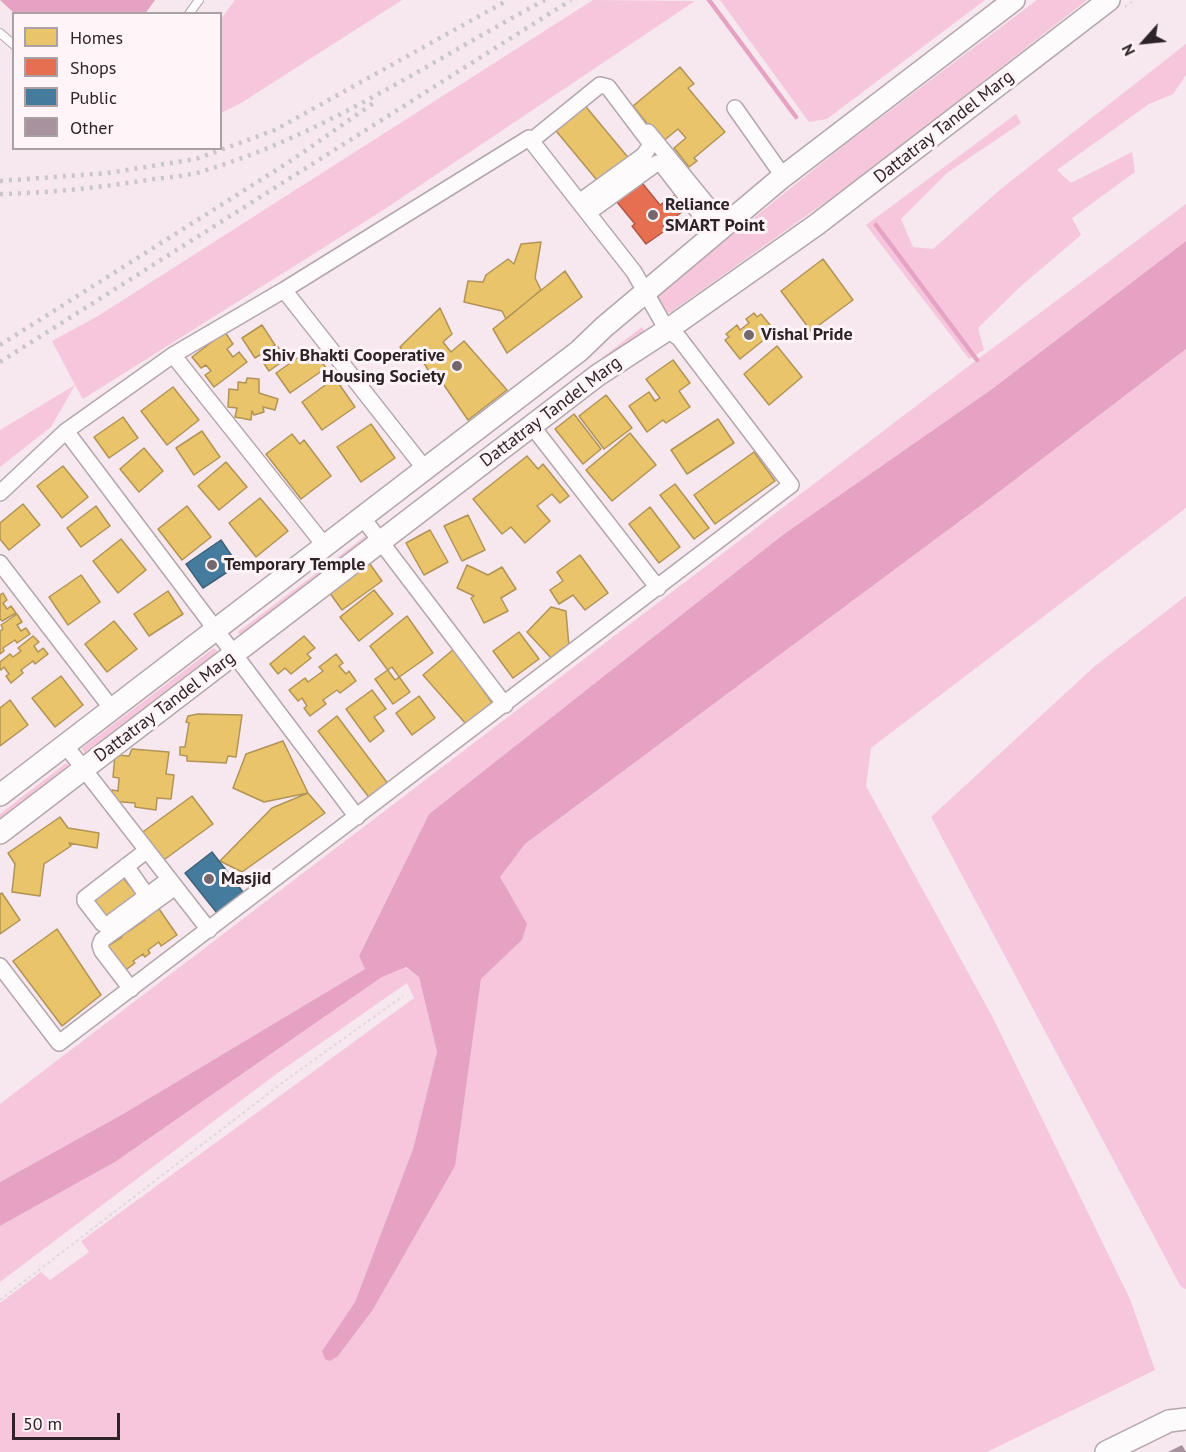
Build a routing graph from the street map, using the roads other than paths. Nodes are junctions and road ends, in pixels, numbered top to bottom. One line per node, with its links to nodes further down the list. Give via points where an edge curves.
1 (200, 0): 4 (lane)
2 (1014, 0): 10 (main road, Dattatray Tandel Marg)
3 (1109, 0): 15 (main road, Dattatray Tandel Marg, via 816,225)
4 (191, 12)
5 (0, 33): 6 (lane)
6 (12, 43)
7 (735, 108): 10 (street)
8 (644, 127): 12 (street)
9 (531, 141): 11 (street); 11 (street, via 600,85 608,87 651,144 644,155); 13 (street, via 529,138)
10 (783, 176): 12 (main road, Dattatray Tandel Marg)
11 (584, 208): 12 (street, via 657,164); 14 (street, via 633,272)
12 (719, 228): 14 (main road, Dattatray Tandel Marg)
13 (284, 290): 16 (street); 19 (street)
14 (644, 294): 15 (street); 19 (main road, Dattatray Tandel Marg, via 579,351)
15 (667, 330): 17 (main road, Dattatray Tandel Marg, via 598,375); 25 (street, via 679,338 791,485)
16 (173, 355): 18 (street); 23 (street)
17 (532, 426): 22 (main road, Dattatray Tandel Marg); 25 (street)
18 (66, 431): 20 (street); 26 (street)
19 (425, 469): 21 (main road, Dattatray Tandel Marg)
20 (0, 493)
21 (362, 517): 22 (street); 23 (main road, Dattatray Tandel Marg)
22 (380, 542): 27 (main road, Dattatray Tandel Marg); 28 (street)
23 (325, 546): 26 (main road, Dattatray Tandel Marg)
24 (0, 563): 29 (street)
25 (658, 588): 28 (street)
26 (214, 630): 27 (street); 29 (main road, Dattatray Tandel Marg)
27 (233, 655): 31 (main road, Dattatray Tandel Marg); 33 (street)
28 (505, 705): 33 (street)
29 (112, 709): 30 (main road, Dattatray Tandel Marg)
30 (65, 745): 31 (street); 32 (main road, Dattatray Tandel Marg)
31 (83, 769): 34 (main road, Dattatray Tandel Marg); 35 (street)
32 (2, 788)
33 (357, 817): 39 (street)
34 (0, 833)
35 (146, 851): 36 (street); 37 (street)
36 (126, 866): 38 (street); 38 (street, via 88,894 85,901 106,926)
37 (171, 884): 38 (street); 39 (street); 41 (street, via 100,945)
38 (147, 896)
39 (209, 930): 41 (street)
40 (0, 966): 41 (street, via 59,1043)
41 (131, 988)
42 (1186, 1419): 43 (main road, via 1169,1421)
43 (1106, 1452)

